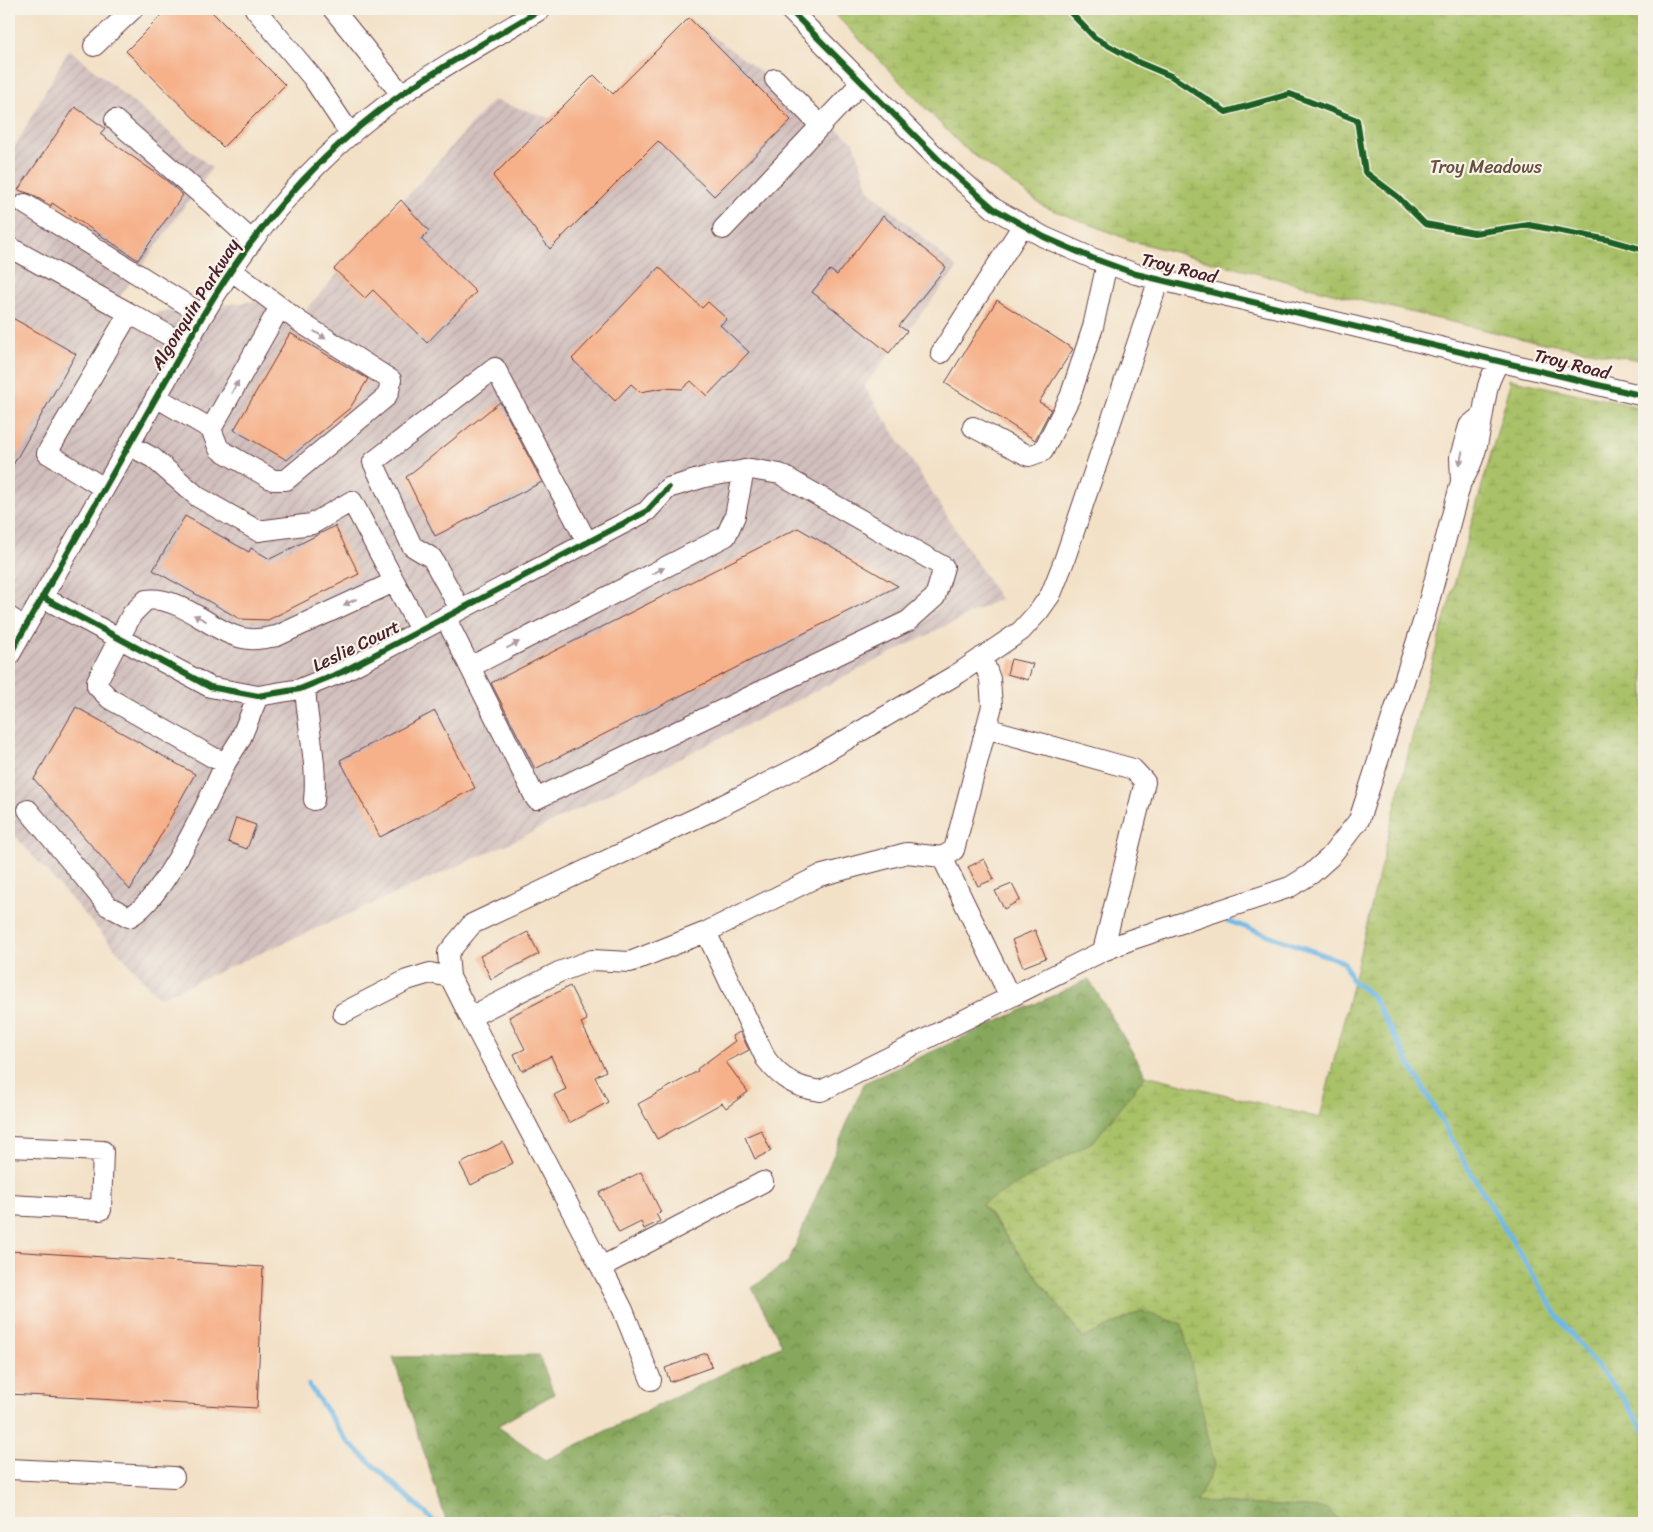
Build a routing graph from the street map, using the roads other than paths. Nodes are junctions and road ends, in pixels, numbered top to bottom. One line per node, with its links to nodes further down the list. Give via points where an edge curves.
1 (132, 9): 6 (street)
2 (255, 9): 12 (street, via 312,76)
3 (335, 9): 9 (street)
4 (541, 9): 9 (street, Algonquin Parkway)
5 (789, 9): 8 (street, Troy Road)
6 (94, 46)
7 (775, 79): 11 (street)
8 (861, 83): 11 (street); 14 (street, Troy Road, via 992,208)
9 (402, 95): 12 (street, Algonquin Parkway)
10 (115, 120): 16 (street)
11 (821, 126): 15 (street)
12 (351, 135): 16 (street, Algonquin Parkway, via 301,182)
13 (25, 204): 23 (street)
14 (1023, 225): 18 (street, Troy Road); 25 (street)
15 (723, 229)
16 (252, 241): 19 (street, Algonquin Parkway)
17 (9, 247): 22 (street)
18 (1107, 263): 20 (street, Troy Road); 29 (street, via 1093,326 1070,397 1043,451 1029,456)
19 (231, 270): 21 (street); 23 (street, Algonquin Parkway)
20 (1159, 279): 26 (street, Troy Road); 42 (street, via 1051,594 1021,631)
21 (280, 307): 30 (street, one-way to 21); 30 (street, one-way to 30, via 391,380 390,391 286,480 273,480 219,449)
22 (129, 313): 24 (street); 33 (street, via 47,453)
23 (203, 315): 24 (street, Algonquin Parkway)
24 (186, 345): 28 (street, Algonquin Parkway)
25 (941, 353)
26 (1498, 361): 27 (street, Troy Road); 52 (street, via 1481,416 1469,426 1458,470 1461,482 1425,616 1359,820 1311,874 1290,887)
27 (1644, 396)
28 (156, 397): 30 (street); 31 (street, Algonquin Parkway)
29 (973, 427)
30 (211, 429)
31 (129, 445): 33 (street, Algonquin Parkway); 35 (street, via 153,458 198,497 258,531 312,524 352,501)
32 (744, 470): 34 (street, Leslie Court, via 668,488 647,511); 43 (street, one-way to 32, via 726,536 736,516); 43 (street, via 780,474 944,567 935,596 908,621 536,799)
33 (104, 488): 36 (street, Algonquin Parkway)
34 (587, 542): 37 (street, Leslie Court); 37 (street, via 494,368 373,462 412,546 432,558)
35 (394, 582): 39 (street); 40 (street, one-way to 40, via 278,636 263,638 236,636 164,600 146,600 132,614)
36 (42, 597): 38 (street, Algonquin Parkway); 40 (street, Leslie Court)
37 (453, 613): 39 (street, Leslie Court); 43 (street)
38 (17, 622): 41 (street, Algonquin Parkway)
39 (420, 630): 44 (street, Leslie Court, via 342,672)
40 (119, 639): 45 (street, Leslie Court, via 210,687); 47 (street, via 97,686 110,699)
41 (9, 656)
42 (982, 657): 46 (street, via 990,679 992,706); 53 (street, via 805,764 472,924 448,952)
43 (470, 667)
44 (305, 687): 45 (street, Leslie Court); 48 (street, via 316,778)
45 (258, 696): 47 (street, via 240,740)
46 (986, 728): 50 (street, via 954,850); 52 (street, via 1133,769 1145,782)
47 (226, 762): 49 (street, via 206,807 156,893 137,914 129,917 108,906)
48 (314, 800)
49 (28, 810)
50 (942, 857): 51 (street, via 907,852 819,876); 54 (street)
51 (706, 932): 54 (street, via 766,1059 778,1074 807,1089 831,1087); 56 (street, via 630,962 592,960 560,972)
52 (1103, 951): 54 (street)
53 (450, 977): 55 (street, via 430,973 407,980); 56 (street)
54 (1010, 997)
55 (343, 1013)
56 (470, 1017): 60 (street)
57 (9, 1147): 59 (street, via 102,1151 101,1210)
58 (763, 1182): 60 (street)
59 (9, 1205)
60 (600, 1266): 61 (street, via 624,1310)
61 (651, 1380)
62 (9, 1469): 63 (street)
63 (174, 1478)

